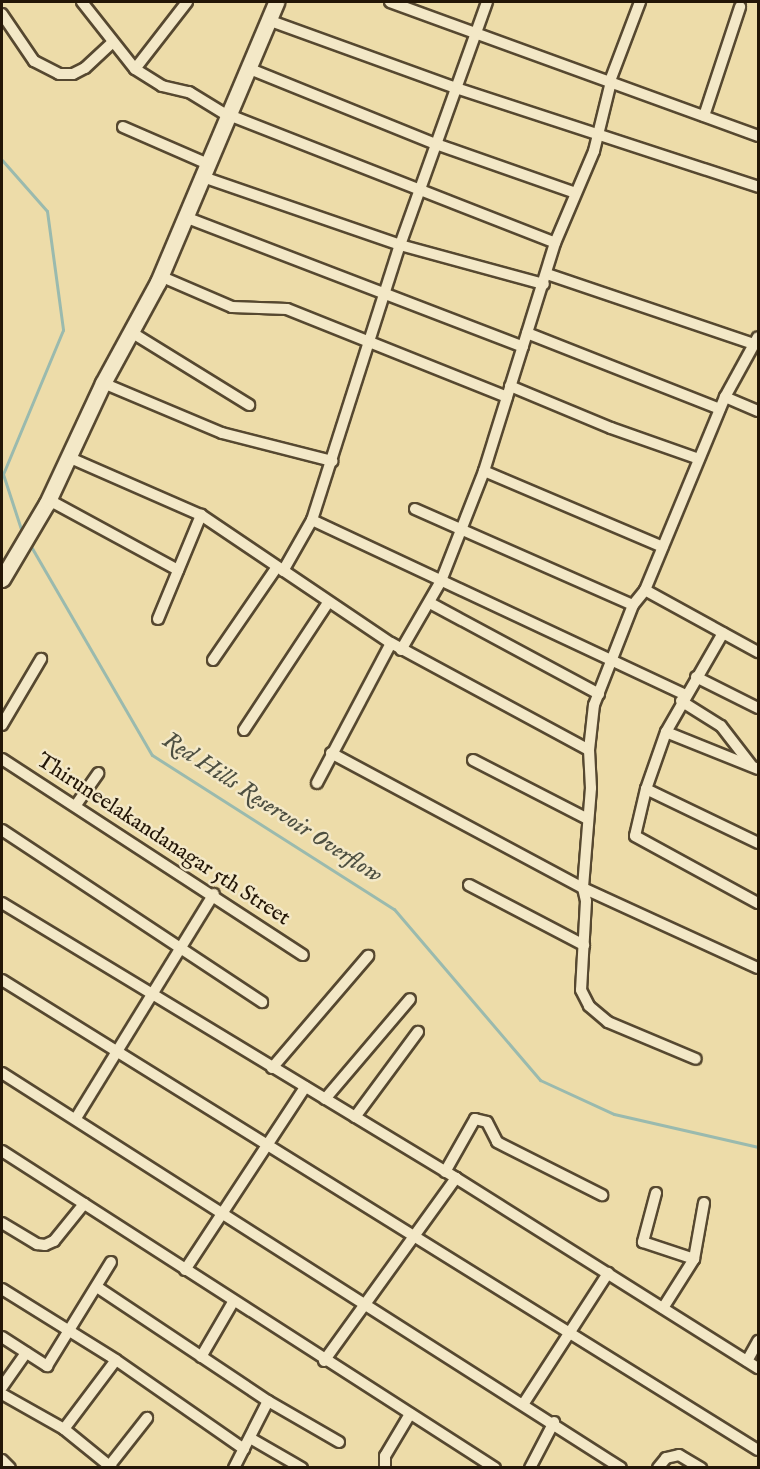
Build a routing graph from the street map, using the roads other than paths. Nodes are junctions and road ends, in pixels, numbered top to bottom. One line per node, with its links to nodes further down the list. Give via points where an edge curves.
1 (82, 2): 12 (street)
2 (186, 2): 13 (street)
3 (276, 2): 10 (street)
4 (390, 2): 7 (street)
5 (487, 2): 11 (street)
6 (640, 2): 15 (street)
7 (406, 4): 11 (street)
8 (740, 7): 18 (street)
9 (2, 14): 12 (street, via 34,61 59,74 73,74 85,68)
10 (268, 20): 14 (street); 16 (street)
11 (476, 33): 15 (street); 16 (street)
12 (113, 42): 13 (street)
13 (135, 69): 17 (street, via 162,86 189,92)
14 (250, 69): 17 (street); 22 (street)
15 (610, 82): 18 (street); 20 (street)
16 (456, 88): 20 (street); 22 (street)
17 (229, 116): 23 (street); 25 (street)
18 (704, 116): 21 (street)
19 (123, 127): 23 (street)
20 (600, 132): 24 (street); 26 (street)
21 (759, 136)
22 (436, 144): 25 (street); 26 (street)
23 (205, 170): 27 (street); 29 (street)
24 (759, 187)
25 (419, 191): 28 (street); 29 (street)
26 (576, 193): 28 (street)
27 (185, 217): 30 (street); 32 (street)
28 (555, 243): 31 (street)
29 (400, 245): 31 (street); 32 (street)
30 (160, 276): 33 (street); 36 (street, via 232,307 287,309)
31 (545, 279): 34 (street); 35 (street)
32 (387, 295): 36 (street); 37 (street)
33 (131, 332): 38 (street); 42 (street)
34 (527, 333): 37 (street); 43 (street)
35 (756, 341): 40 (street)
36 (372, 342): 41 (street); 47 (street)
37 (522, 347): 39 (street)
38 (103, 383): 45 (street); 47 (street, via 222,433)
39 (510, 386): 41 (street); 46 (street)
40 (725, 397): 43 (street); 44 (street)
41 (507, 398): 48 (street)
42 (249, 405)
43 (720, 409): 46 (street)
44 (759, 411)
45 (68, 457): 49 (street); 51 (street)
46 (699, 459): 54 (street)
47 (332, 461): 52 (street)
48 (484, 471): 53 (street); 54 (street)
49 (48, 501): 56 (street); 57 (street)
50 (415, 509): 53 (street)
51 (201, 515): 55 (street); 56 (street)
52 (312, 520): 55 (street); 58 (street)
53 (459, 531): 58 (street); 62 (street)
54 (663, 547): 59 (street)
55 (280, 569): 61 (street); 69 (street)
56 (178, 570): 63 (street)
57 (2, 579)
58 (441, 581): 60 (street); 70 (street)
59 (645, 590): 62 (street); 64 (street)
60 (430, 603): 66 (street); 72 (street)
61 (327, 604): 65 (street); 76 (street)
62 (633, 605): 70 (street)
63 (158, 619)
64 (723, 633): 67 (street); 71 (street)
65 (391, 643): 66 (street); 79 (street)
66 (401, 650): 78 (street)
67 (759, 652)
68 (41, 658): 75 (street)
69 (213, 660)
70 (610, 662): 72 (street); 73 (street)
71 (696, 677): 73 (street); 74 (street)
72 (599, 694): 78 (street)
73 (683, 698): 77 (street); 82 (street, via 721,726)
74 (759, 708)
75 (2, 725)
76 (244, 730)
77 (666, 732): 82 (street); 85 (street)
78 (589, 750): 87 (street)
79 (331, 753): 84 (street, via 329,765); 91 (street)
80 (2, 759): 86 (street, Thiruneelakandanagar 5th Street)
81 (473, 760): 87 (street)
82 (755, 767)
83 (98, 773): 86 (street)
84 (317, 783)
85 (646, 789): 89 (street); 94 (street, via 635,829 639,841)
86 (76, 805): 92 (street, Thiruneelakandanagar 5th Street)
87 (588, 819): 91 (street)
88 (2, 830): 96 (street)
89 (759, 843)
90 (469, 885): 95 (street)
91 (583, 888): 95 (street); 99 (street)
92 (214, 894): 96 (street); 97 (street, Thiruneelakandanagar 5th Street)
93 (2, 903): 101 (street)
94 (759, 903)
95 (584, 945): 106 (street, via 581,990 589,1006 630,1032)
96 (180, 948): 101 (street); 103 (street)
97 (303, 955)
98 (368, 956): 107 (street)
99 (759, 968)
100 (2, 980): 105 (street)
101 (154, 993): 105 (street); 107 (street)
102 (410, 999): 110 (street)
103 (262, 1002)
104 (418, 1032): 111 (street)
105 (118, 1050): 112 (street); 113 (street)
106 (696, 1059)
107 (272, 1068): 109 (street)
108 (2, 1073): 112 (street)
109 (305, 1087): 110 (street); 113 (street)
110 (326, 1099): 111 (street)
111 (355, 1117): 115 (street)
112 (75, 1118): 121 (street)
113 (267, 1145): 121 (street); 123 (street)
114 (2, 1151): 120 (street)
115 (445, 1172): 116 (street); 118 (street, via 475,1119 487,1122 496,1142)
116 (456, 1178): 123 (street); 127 (street)
117 (657, 1193): 124 (street, via 643,1242)
118 (602, 1195)
119 (704, 1203): 124 (street)
120 (84, 1204): 122 (street, via 54,1241 45,1245 37,1245); 126 (street)
121 (222, 1214): 126 (street); 131 (street)
122 (2, 1223)
123 (414, 1237): 131 (street); 134 (street)
124 (694, 1259): 132 (street)
125 (111, 1262): 128 (street)
126 (185, 1270): 130 (street)
127 (608, 1274): 132 (street); 134 (street)
128 (97, 1287): 133 (street); 138 (street)
129 (2, 1288): 133 (street)
130 (233, 1302): 138 (street); 140 (street)
131 (366, 1304): 140 (street); 146 (street)
132 (663, 1308): 141 (street)
133 (69, 1332): 137 (street, via 47,1366); 139 (street)
134 (569, 1334): 146 (street); 154 (street)
135 (2, 1337): 137 (street)
136 (759, 1341): 141 (street)
137 (26, 1353): 143 (street)
138 (201, 1357): 145 (street)
139 (116, 1360): 150 (street); 153 (street)
140 (324, 1360): 147 (street)
141 (747, 1361): 142 (street)
142 (759, 1368)
143 (2, 1387)
144 (2, 1394): 150 (street)
145 (268, 1401): 151 (street); 152 (street)
146 (524, 1403): 149 (street)
147 (410, 1414): 157 (street); 161 (street)
148 (147, 1418): 156 (street)
149 (554, 1422): 162 (street); 163 (street)
150 (64, 1429): 156 (street)
151 (250, 1438): 153 (street); 160 (street)
152 (339, 1442)
153 (244, 1449): 159 (street)
154 (759, 1450)
155 (2, 1460): 158 (street)
156 (111, 1466)
157 (383, 1466)
158 (10, 1467)
159 (234, 1467)
160 (302, 1467)
161 (495, 1467)
162 (530, 1467)
163 (621, 1467)
164 (658, 1467): 165 (street, via 666,1458 680,1455)
165 (701, 1467)

